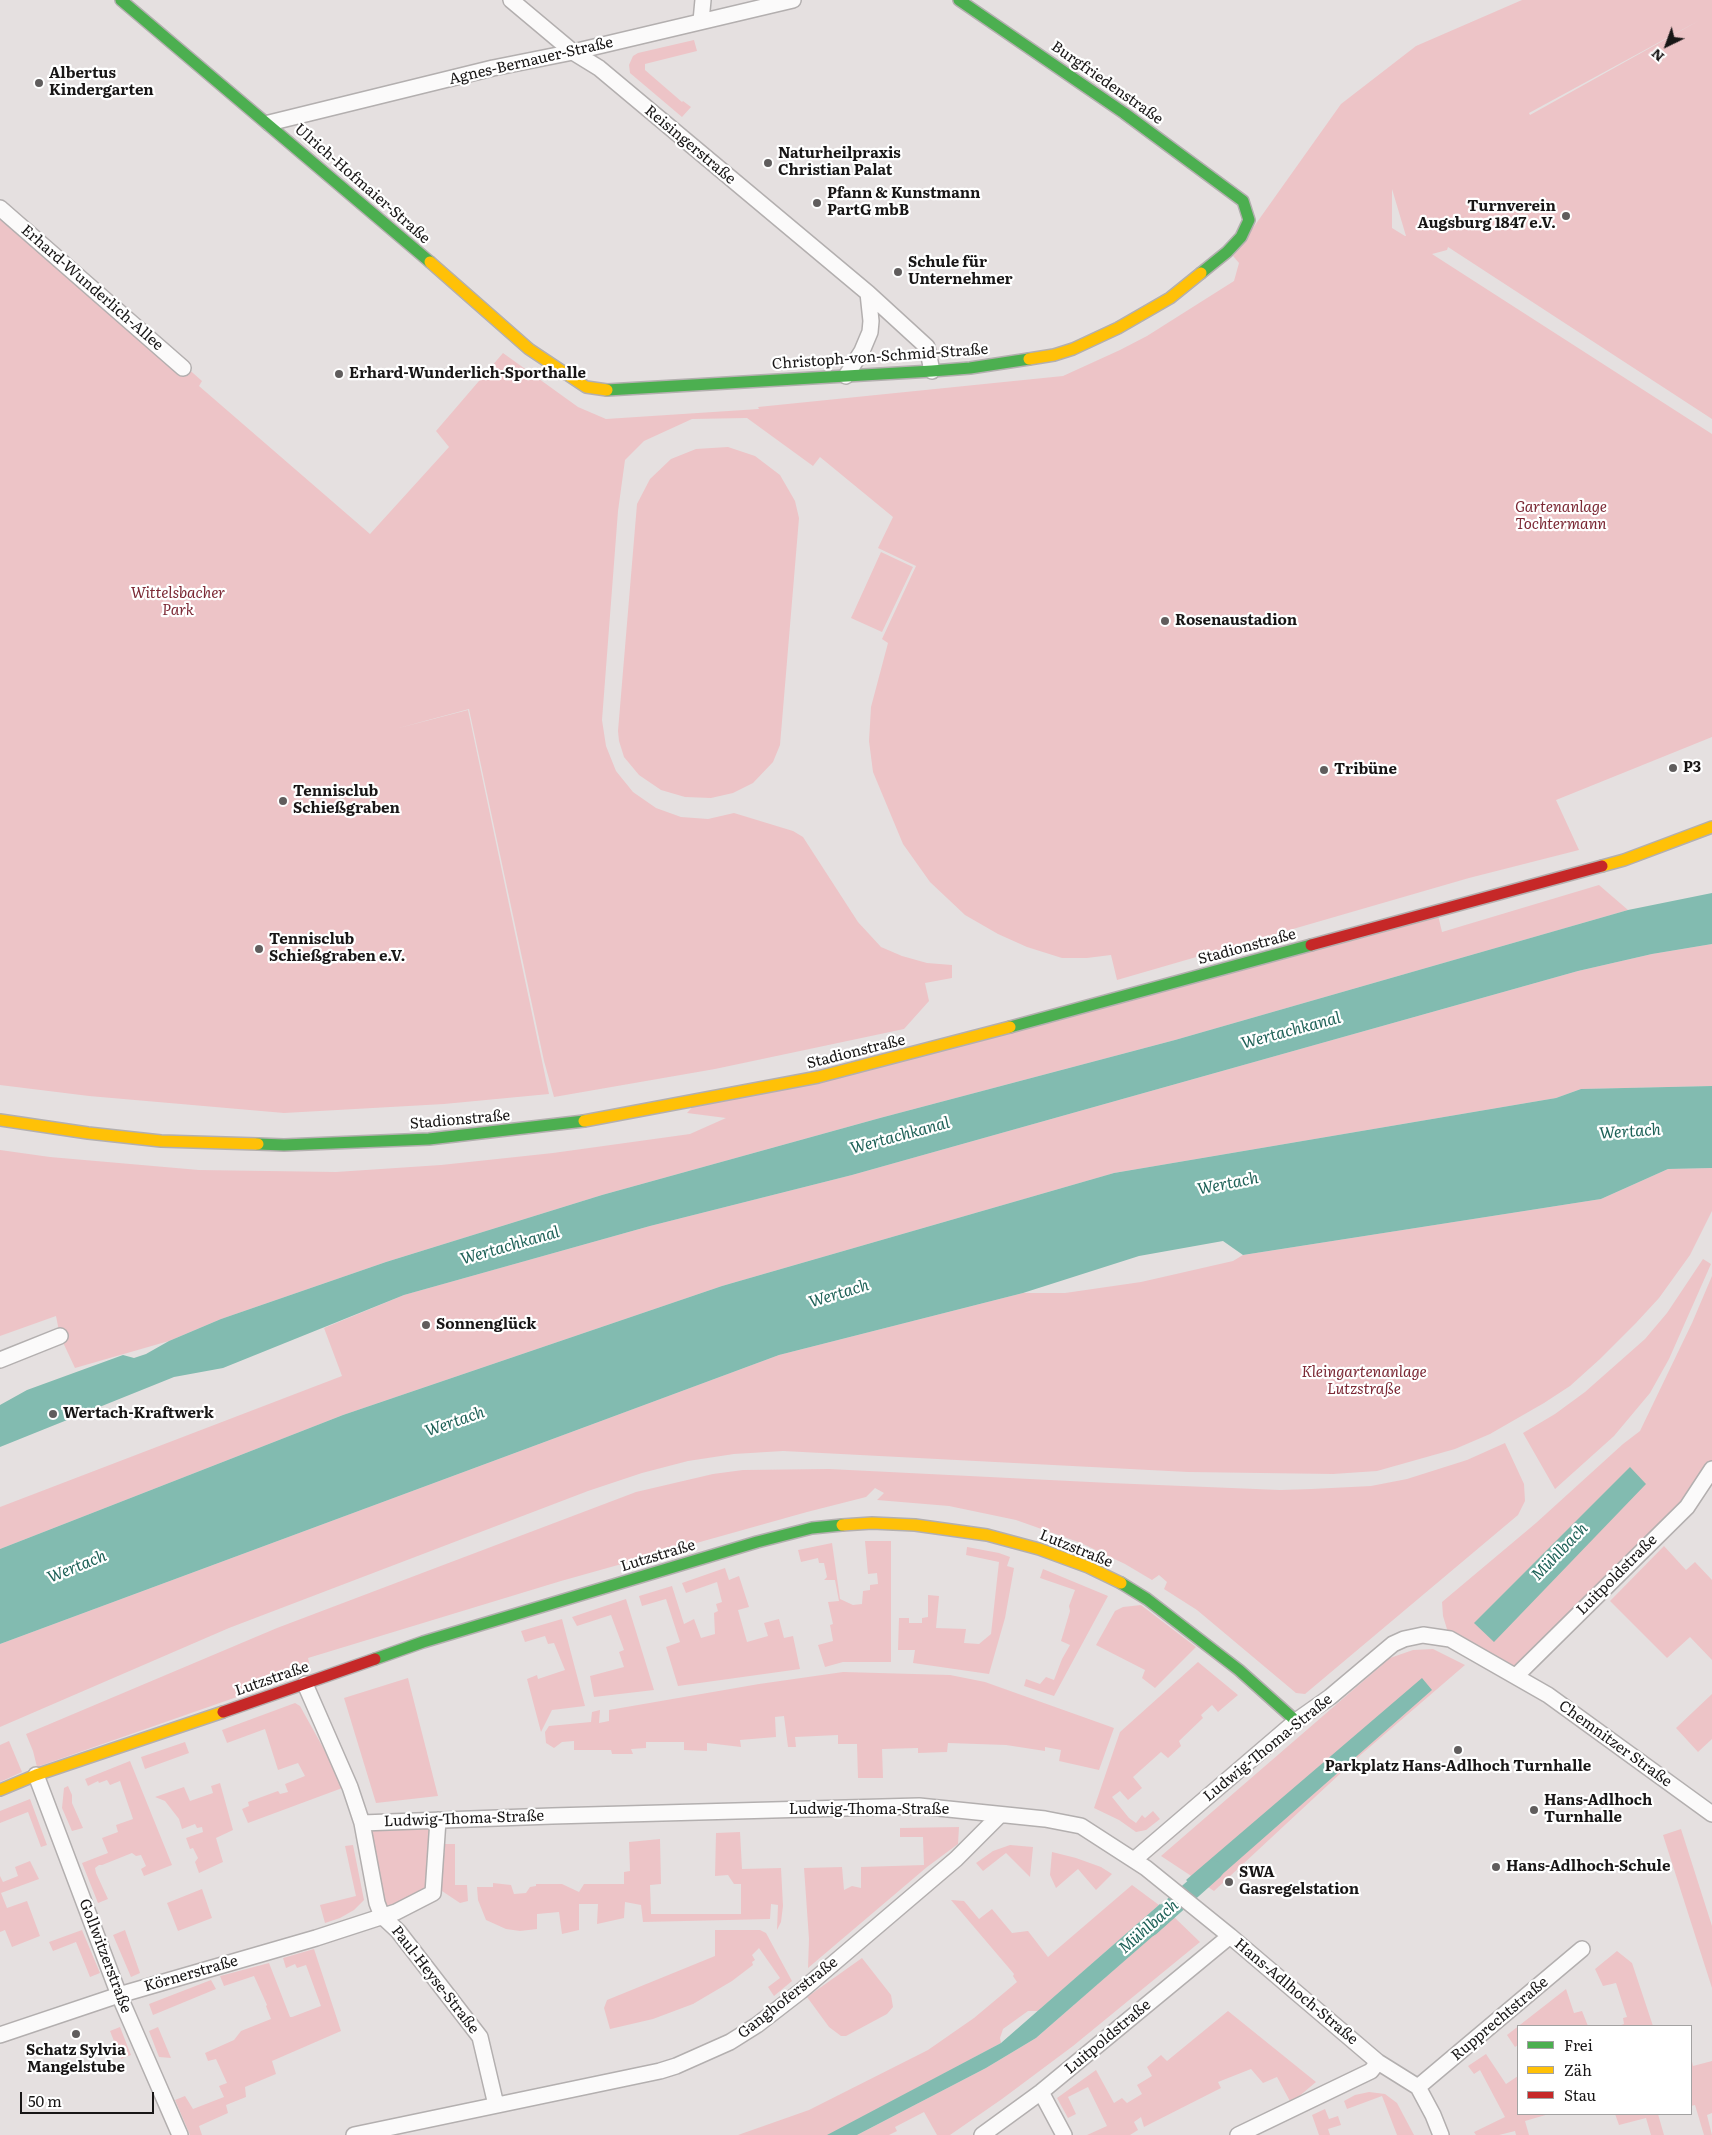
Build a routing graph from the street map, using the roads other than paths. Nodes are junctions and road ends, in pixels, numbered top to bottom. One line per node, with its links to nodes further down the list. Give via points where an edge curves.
1 (121, 0): 8 (street, Ulrich-Hofmaier-Straße)
2 (511, 0): 7 (street, Reisingerstraße)
3 (703, 0): 6 (street)
4 (793, 0): 6 (street, Agnes-Bernauer-Straße)
5 (959, 0): 9 (street, Burgfriedenstraße)
6 (701, 21): 7 (street, Agnes-Bernauer-Straße)
7 (573, 52): 8 (street, Agnes-Bernauer-Straße, via 494,68); 11 (street, Reisingerstraße, via 599,68)
8 (269, 124): 15 (street, Ulrich-Hofmaier-Straße, via 529,349)
9 (1236, 194): 13 (street, Christoph-von-Schmid-Straße, via 1243,201 1249,220 1241,237 1170,298 1129,322 1054,355)
10 (0, 208): 12 (street, Erhard-Wunderlich-Allee)
11 (868, 293): 13 (street, Reisingerstraße, via 927,347); 14 (street, via 870,332)
12 (183, 368)
13 (932, 371): 14 (street, Christoph-von-Schmid-Straße)
14 (846, 376): 15 (street, Christoph-von-Schmid-Straße, via 610,390)
15 (586, 387)
16 (1712, 827): 17 (street, Stadionstraße, via 1624,860 934,1048 818,1077 603,1118 429,1139 284,1144 162,1140)
17 (0, 1120)
18 (60, 1336): 19 (street)
19 (0, 1360)
20 (1712, 1470): 21 (street, Luitpoldstraße, via 1687,1507)
21 (1516, 1676): 23 (street, Ludwig-Thoma-Straße, via 1450,1639 1417,1636 1392,1644 1330,1697); 26 (street, Chemnitzer Straße, via 1590,1725)
22 (306, 1684): 23 (street, Lutzstraße, via 423,1642 757,1542 812,1528 872,1523 987,1535 1088,1567 1147,1599 1239,1670); 24 (street, Lutzstraße); 29 (street, Ludwig-Thoma-Straße, via 350,1787)
23 (1296, 1721): 30 (street, Ludwig-Thoma-Straße)
24 (36, 1775): 25 (street, Lutzstraße); 34 (street, Gollwitzerstraße)
25 (0, 1790)
26 (1712, 1814)
27 (1000, 1815): 28 (street, Ludwig-Thoma-Straße, via 919,1806); 30 (street, Ludwig-Thoma-Straße, via 1081,1826); 39 (street, Ganghoferstraße, via 956,1859 801,1991 730,2042 660,2071)
28 (438, 1820): 29 (street, Ludwig-Thoma-Straße); 31 (street, Körnerstraße, via 433,1893)
29 (362, 1824): 31 (street)
30 (1135, 1859): 32 (street, Hans-Adlhoch-Straße)
31 (382, 1916): 34 (street, Körnerstraße); 39 (street, Paul-Heyse-Straße, via 398,1931 480,2037)
32 (1230, 1936): 36 (street, Hans-Adlhoch-Straße); 38 (street, Luitpoldstraße)
33 (1582, 1949): 37 (street, Rupprechtstraße)
34 (119, 1995): 35 (street, Körnerstraße); 40 (street, Gollwitzerstraße)
35 (0, 2035)
36 (1378, 2062): 37 (street, Hans-Adlhoch-Straße); 44 (street, via 1370,2071)
37 (1418, 2087): 45 (street, Hans-Adlhoch-Straße)
38 (1041, 2092): 42 (street, Luitpoldstraße); 43 (street)
39 (496, 2105): 41 (street, Ganghoferstraße)
40 (180, 2135)
41 (354, 2135)
42 (982, 2135)
43 (1064, 2135)
44 (1238, 2135)
45 (1441, 2135)

